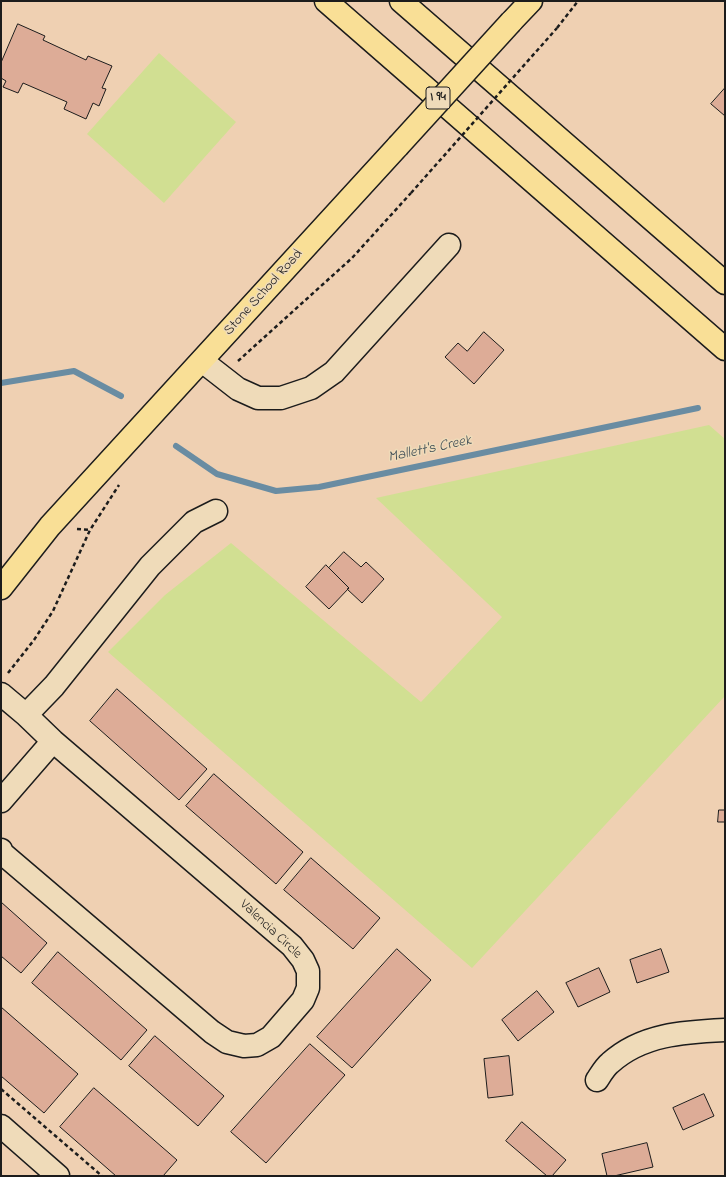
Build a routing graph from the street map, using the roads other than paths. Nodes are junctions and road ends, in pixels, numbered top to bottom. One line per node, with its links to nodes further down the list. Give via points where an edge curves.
1 (326, 1): 6 (main road, I 94)
2 (401, 1): 5 (main road)
3 (531, 1): 7 (main road, Stone School Road, bridge)
4 (449, 245): 7 (street, via 334,372 311,388 281,398 258,398 238,389)
5 (725, 283)
6 (725, 349)
7 (202, 361): 9 (main road, Stone School Road, via 50,526)
8 (216, 511): 11 (street, via 194,522 150,566 54,686)
9 (1, 588)
10 (2, 686): 11 (street, Valencia Circle)
11 (26, 715): 12 (street, Valencia Circle)
12 (53, 742): 13 (street); 14 (street, Valencia Circle, via 292,946 308,971 308,988 303,1000 271,1037 257,1045 244,1046 227,1042 212,1032)
13 (1, 801)
14 (1, 850)
15 (725, 1030): 16 (street, via 686,1032 651,1039 623,1052 609,1064)
16 (597, 1080)
17 (1, 1126): 18 (street)
18 (58, 1176)

